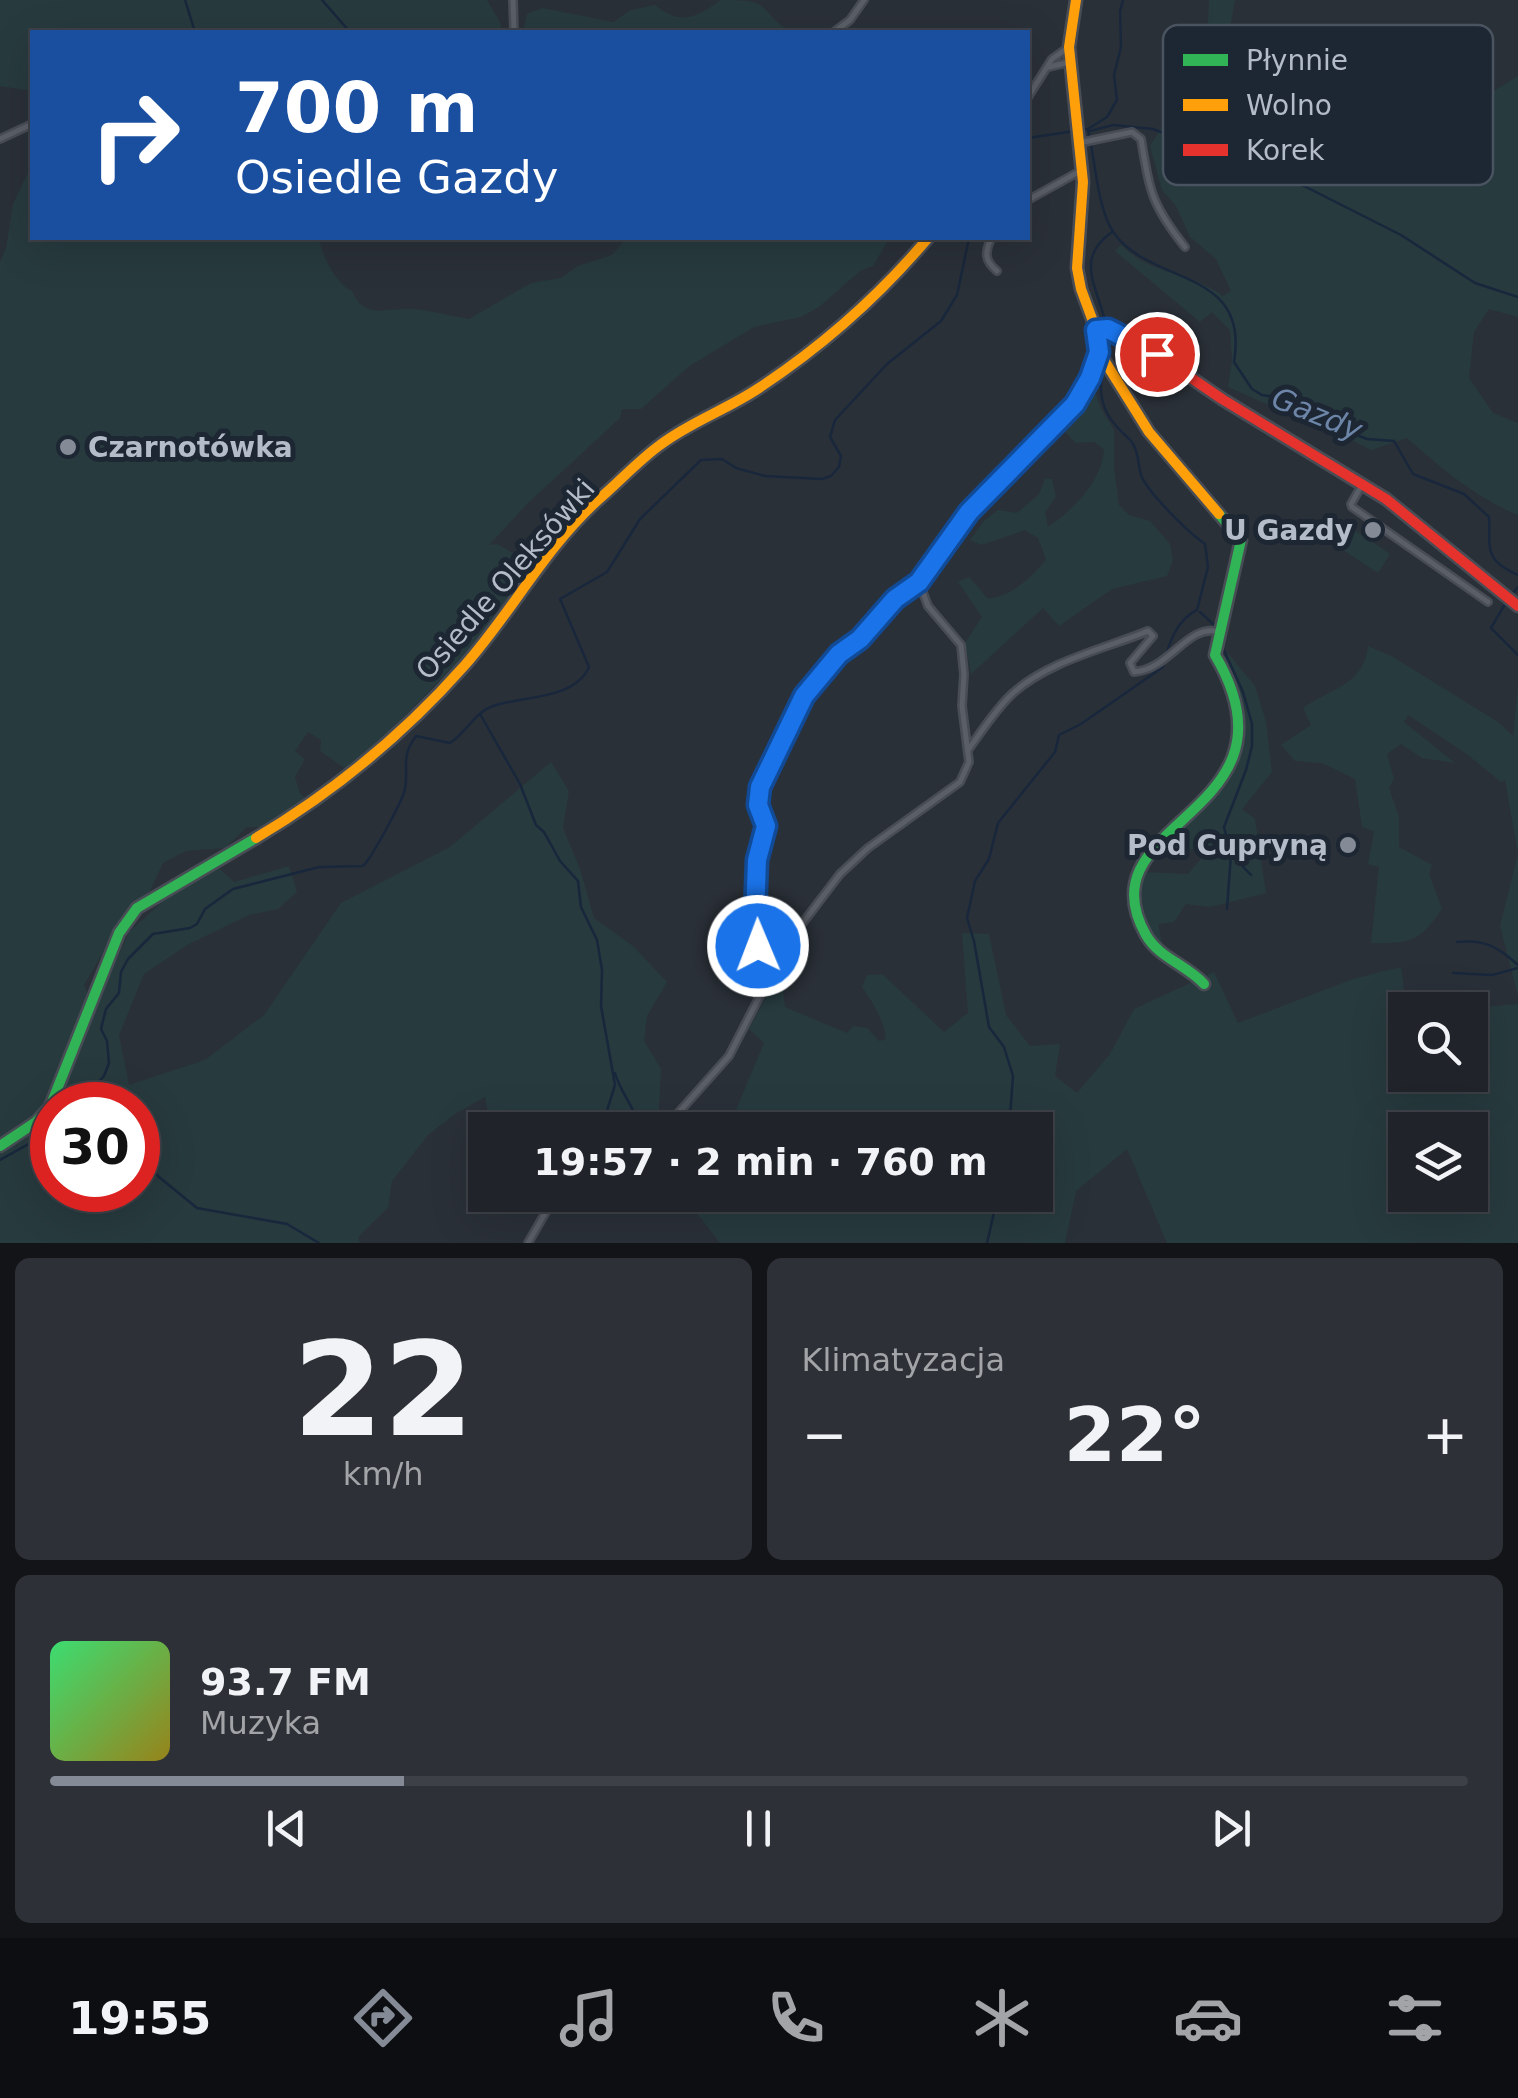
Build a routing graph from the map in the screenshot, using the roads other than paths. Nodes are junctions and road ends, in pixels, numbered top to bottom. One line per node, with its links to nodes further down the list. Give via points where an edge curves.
1 (513, 0): 4 (street)
2 (864, 0): 5 (street)
3 (1076, 0): 6 (street)
4 (514, 30)
5 (837, 30)
6 (1069, 47): 7 (street); 8 (street)
7 (1070, 62): 8 (street); 12 (street)
8 (1046, 69): 9 (street)
9 (1030, 94)
10 (30, 125): 11 (street)
11 (0, 139)
12 (1081, 141): 13 (street); 17 (street, via 1132,132 1141,139 1151,196)
13 (1082, 170): 14 (street); 19 (street, via 1077,268)
14 (1030, 199)
15 (926, 240): 30 (street, Osiedle Oleksówki, via 879,293 792,366 662,444 593,505 539,564 466,664 362,767 313,804 137,908 119,933 50,1107)
16 (990, 240): 18 (street, via 985,256)
17 (1185, 247)
18 (996, 272)
19 (1101, 329): 20 (street); 21 (street, via 1168,360)
20 (1099, 352): 22 (street, via 1075,404 969,512); 25 (street, via 1149,432 1242,540)
21 (1362, 485): 23 (street, via 1352,508); 24 (street)
22 (919, 582): 26 (street, via 928,606 961,645); 27 (street, via 818,677 760,787 766,826 757,860 756,936 762,949)
23 (1488, 602)
24 (1518, 606)
25 (1219, 632): 26 (street, via 1198,632 1141,672 1130,664 1153,636 1148,631 1033,678); 28 (street, via 1215,655 1239,711 1231,767 1209,798 1146,854 1136,879 1136,911 1155,950)
26 (968, 750): 27 (street, via 960,782 855,858)
27 (782, 952): 29 (street, via 730,1056)
28 (1204, 984)
29 (679, 1112)
30 (0, 1146)
31 (545, 1212): 32 (street)
32 (528, 1243)

